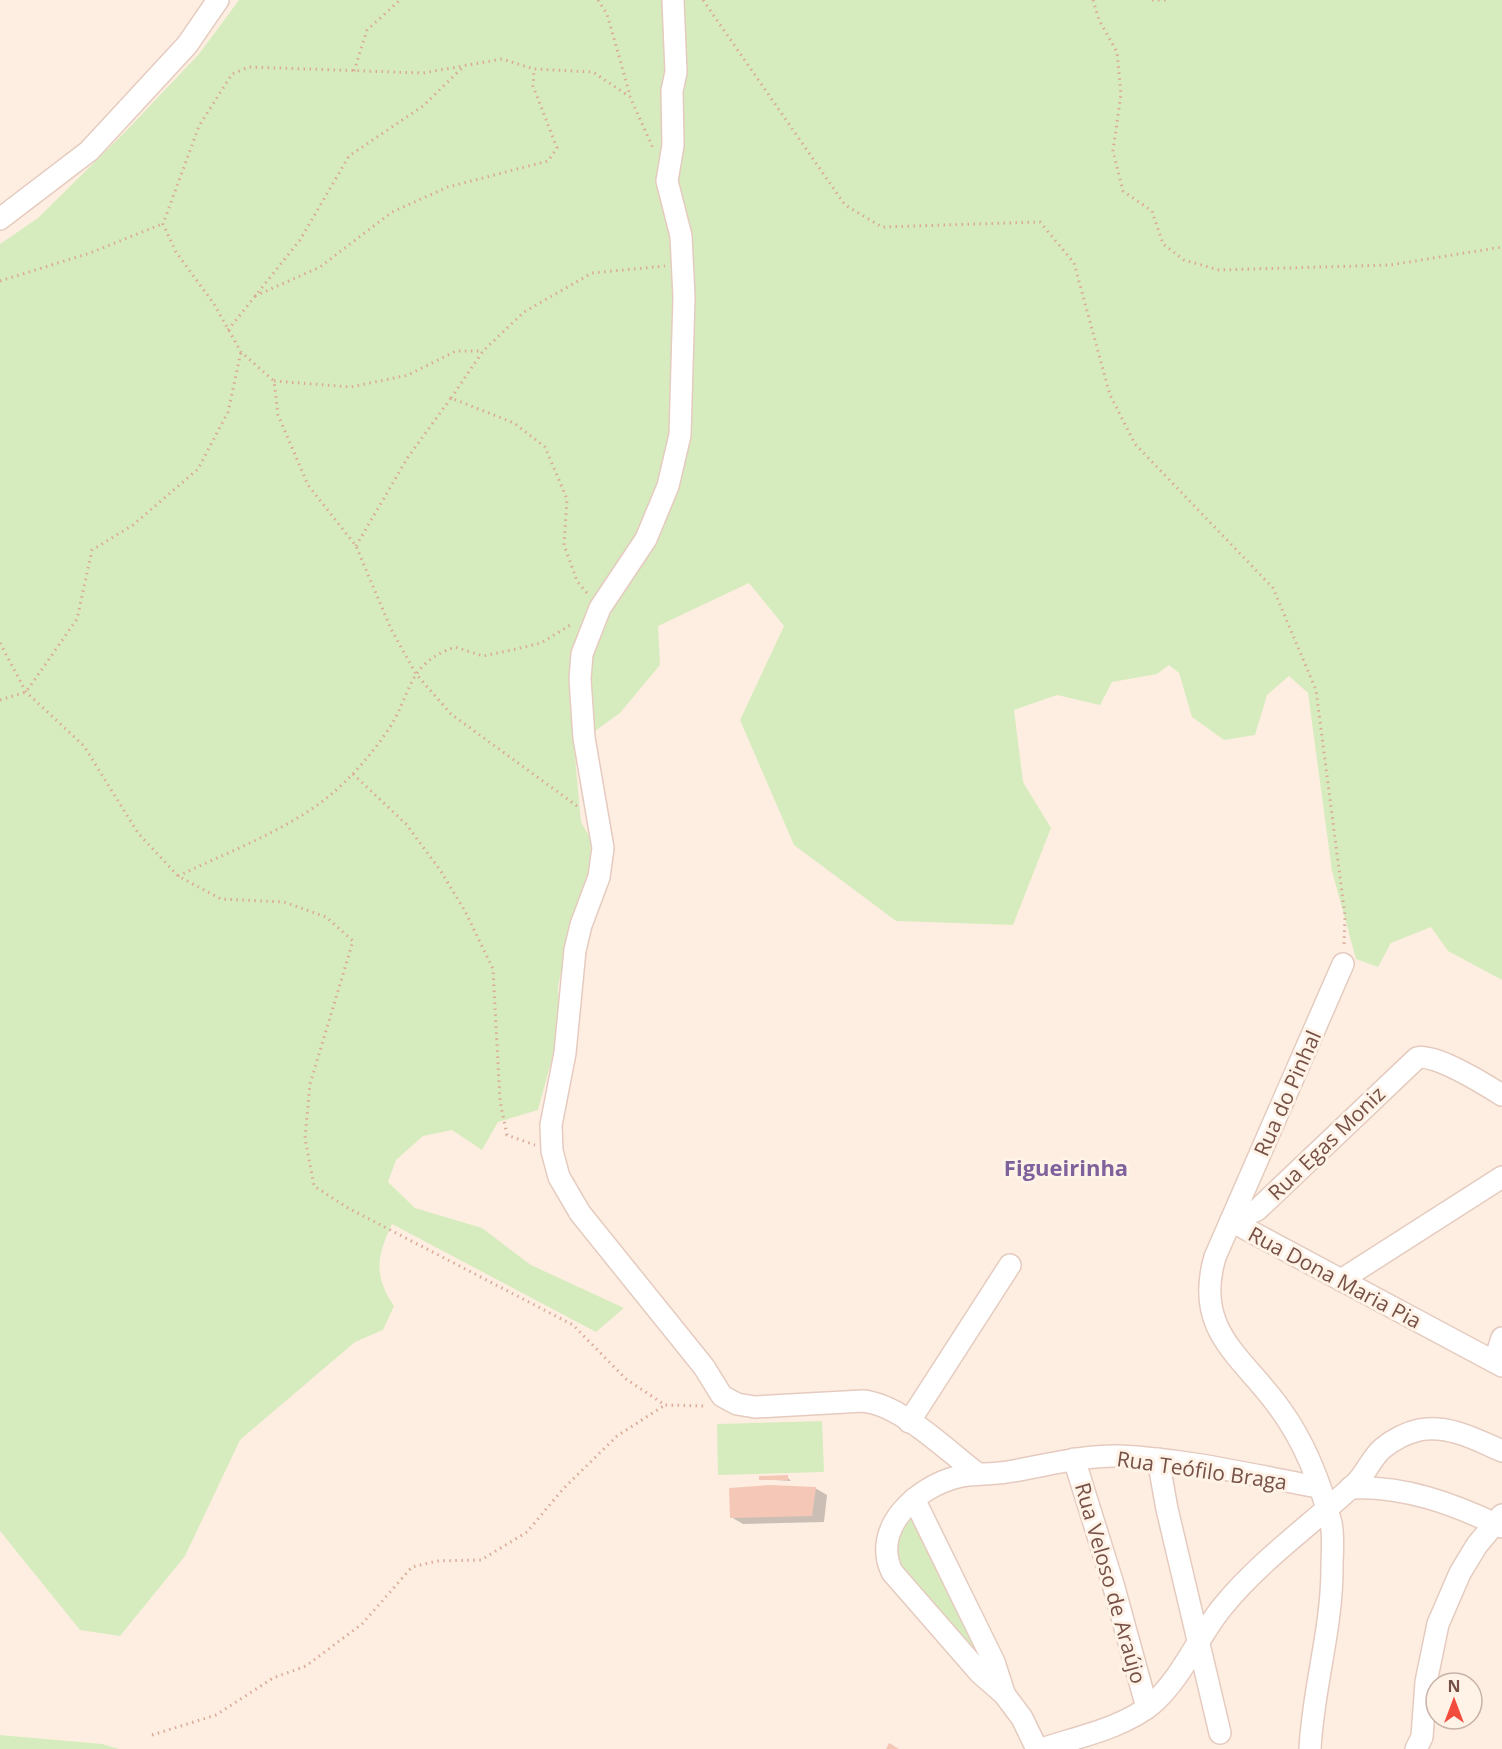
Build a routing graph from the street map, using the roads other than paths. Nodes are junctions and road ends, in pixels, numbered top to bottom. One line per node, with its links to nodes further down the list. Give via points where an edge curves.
1 (218, 0): 3 (street, via 187,45 89,151)
2 (673, 0): 12 (street, via 676,72 672,91 673,145 667,181 681,236 684,297 680,435 668,486 646,539 597,615 582,654 581,708 600,822 602,862 575,950 568,1032 552,1118 552,1151 559,1177 580,1213 729,1401 755,1407 872,1402 888,1407)
3 (0, 219)
4 (1343, 964): 7 (street, Rua do Pinhal)
5 (1502, 1095): 7 (street, Rua Egas Moniz, via 1438,1061 1425,1056 1417,1058 1257,1210)
6 (1502, 1177): 9 (street)
7 (1231, 1221): 9 (street, Rua Dona Maria Pia); 17 (street, Rua Dona Maria Pia, via 1210,1274 1211,1311 1228,1347 1288,1421)
8 (1010, 1265): 12 (street)
9 (1341, 1280): 11 (street, Rua Dona Maria Pia)
10 (1502, 1338): 11 (street)
11 (1499, 1363)
12 (909, 1422): 16 (street)
13 (1502, 1451): 18 (street, via 1454,1432 1421,1430 1381,1450)
14 (1074, 1459): 15 (street, Rua Teófilo Braga); 16 (street, Rua Teófilo Braga); 24 (street, Rua Veloso de Araújo)
15 (1158, 1459): 17 (street, Rua Teófilo Braga); 22 (street)
16 (978, 1474): 19 (street, Rua Teófilo Braga, via 940,1483)
17 (1318, 1486): 20 (street, Rua Dona Maria Pia)
18 (1350, 1488): 20 (street); 21 (street, via 1373,1486 1412,1492)
19 (914, 1499): 23 (street, Rua Teófilo Braga, via 994,1662); 23 (street, Rua Teófilo Braga, via 887,1538 888,1565 980,1673)
20 (1326, 1509): 22 (street, via 1246,1581); 28 (street, Rua Dona Maria Pia, via 1333,1540 1332,1598)
21 (1499, 1522): 29 (street, via 1460,1573 1438,1624 1426,1682 1422,1737)
22 (1199, 1641): 24 (street, via 1185,1665); 25 (street)
23 (1004, 1694): 26 (street, Rua Teófilo Braga, via 1022,1718)
24 (1147, 1708): 27 (street)
25 (1221, 1733)
26 (1037, 1749)
27 (1042, 1749)
28 (1310, 1749)
29 (1416, 1749)

